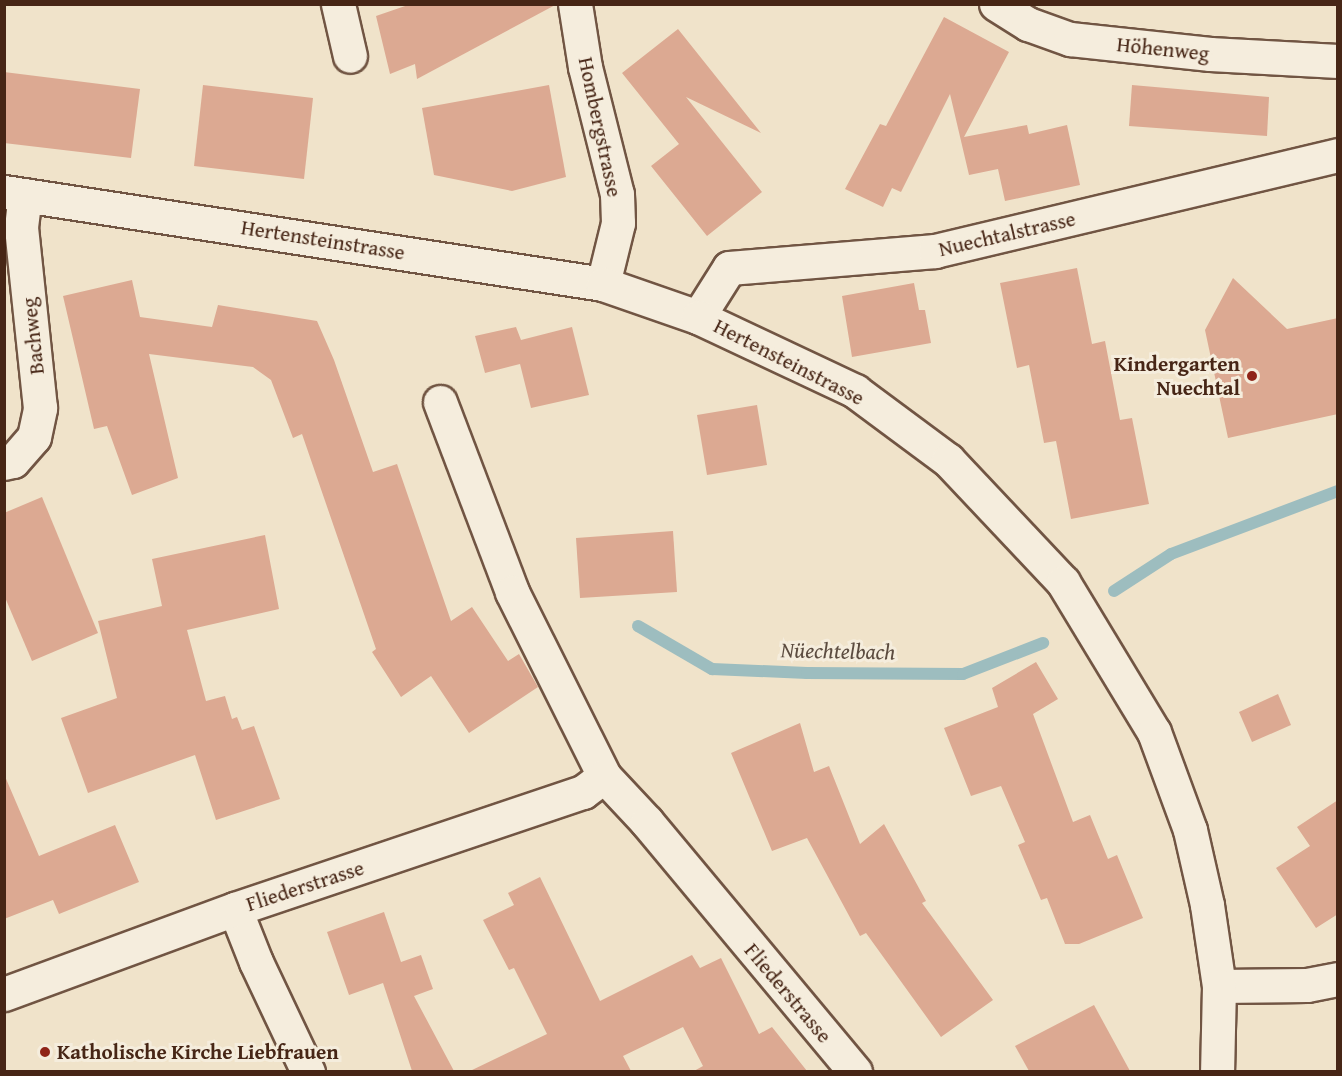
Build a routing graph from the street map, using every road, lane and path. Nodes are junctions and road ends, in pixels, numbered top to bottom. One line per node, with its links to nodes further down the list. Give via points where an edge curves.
1 (338, 4): 4 (street)
2 (575, 4): 8 (street, Hombergstrasse, via 585,67 617,195 618,223)
3 (996, 4): 5 (street, Höhenweg, via 1028,24 1070,39 1210,54)
4 (350, 56)
5 (1338, 61)
6 (1338, 155): 9 (street, Nuechtalstrasse, via 935,250 729,268)
7 (15, 194): 8 (street, Hertensteinstrasse); 11 (street, Bachweg, via 40,408 34,437 13,461)
8 (603, 284): 9 (street, Hertensteinstrasse)
9 (698, 317): 15 (street, Hertensteinstrasse, via 855,391 948,460 1063,582 1154,732 1190,830 1207,905)
10 (440, 402): 12 (street, Fliederstrasse, via 512,592)
11 (4, 463)
12 (604, 776): 13 (street, Fliederstrasse, via 583,792); 18 (street, Fliederstrasse)
13 (235, 909): 16 (street, Fliederstrasse); 17 (street, via 255,962)
14 (1338, 979): 15 (street, via 1307,986)
15 (1218, 986): 19 (street, Hertensteinstrasse)
16 (4, 994)
17 (308, 1071)
18 (855, 1071)
19 (1218, 1071)

